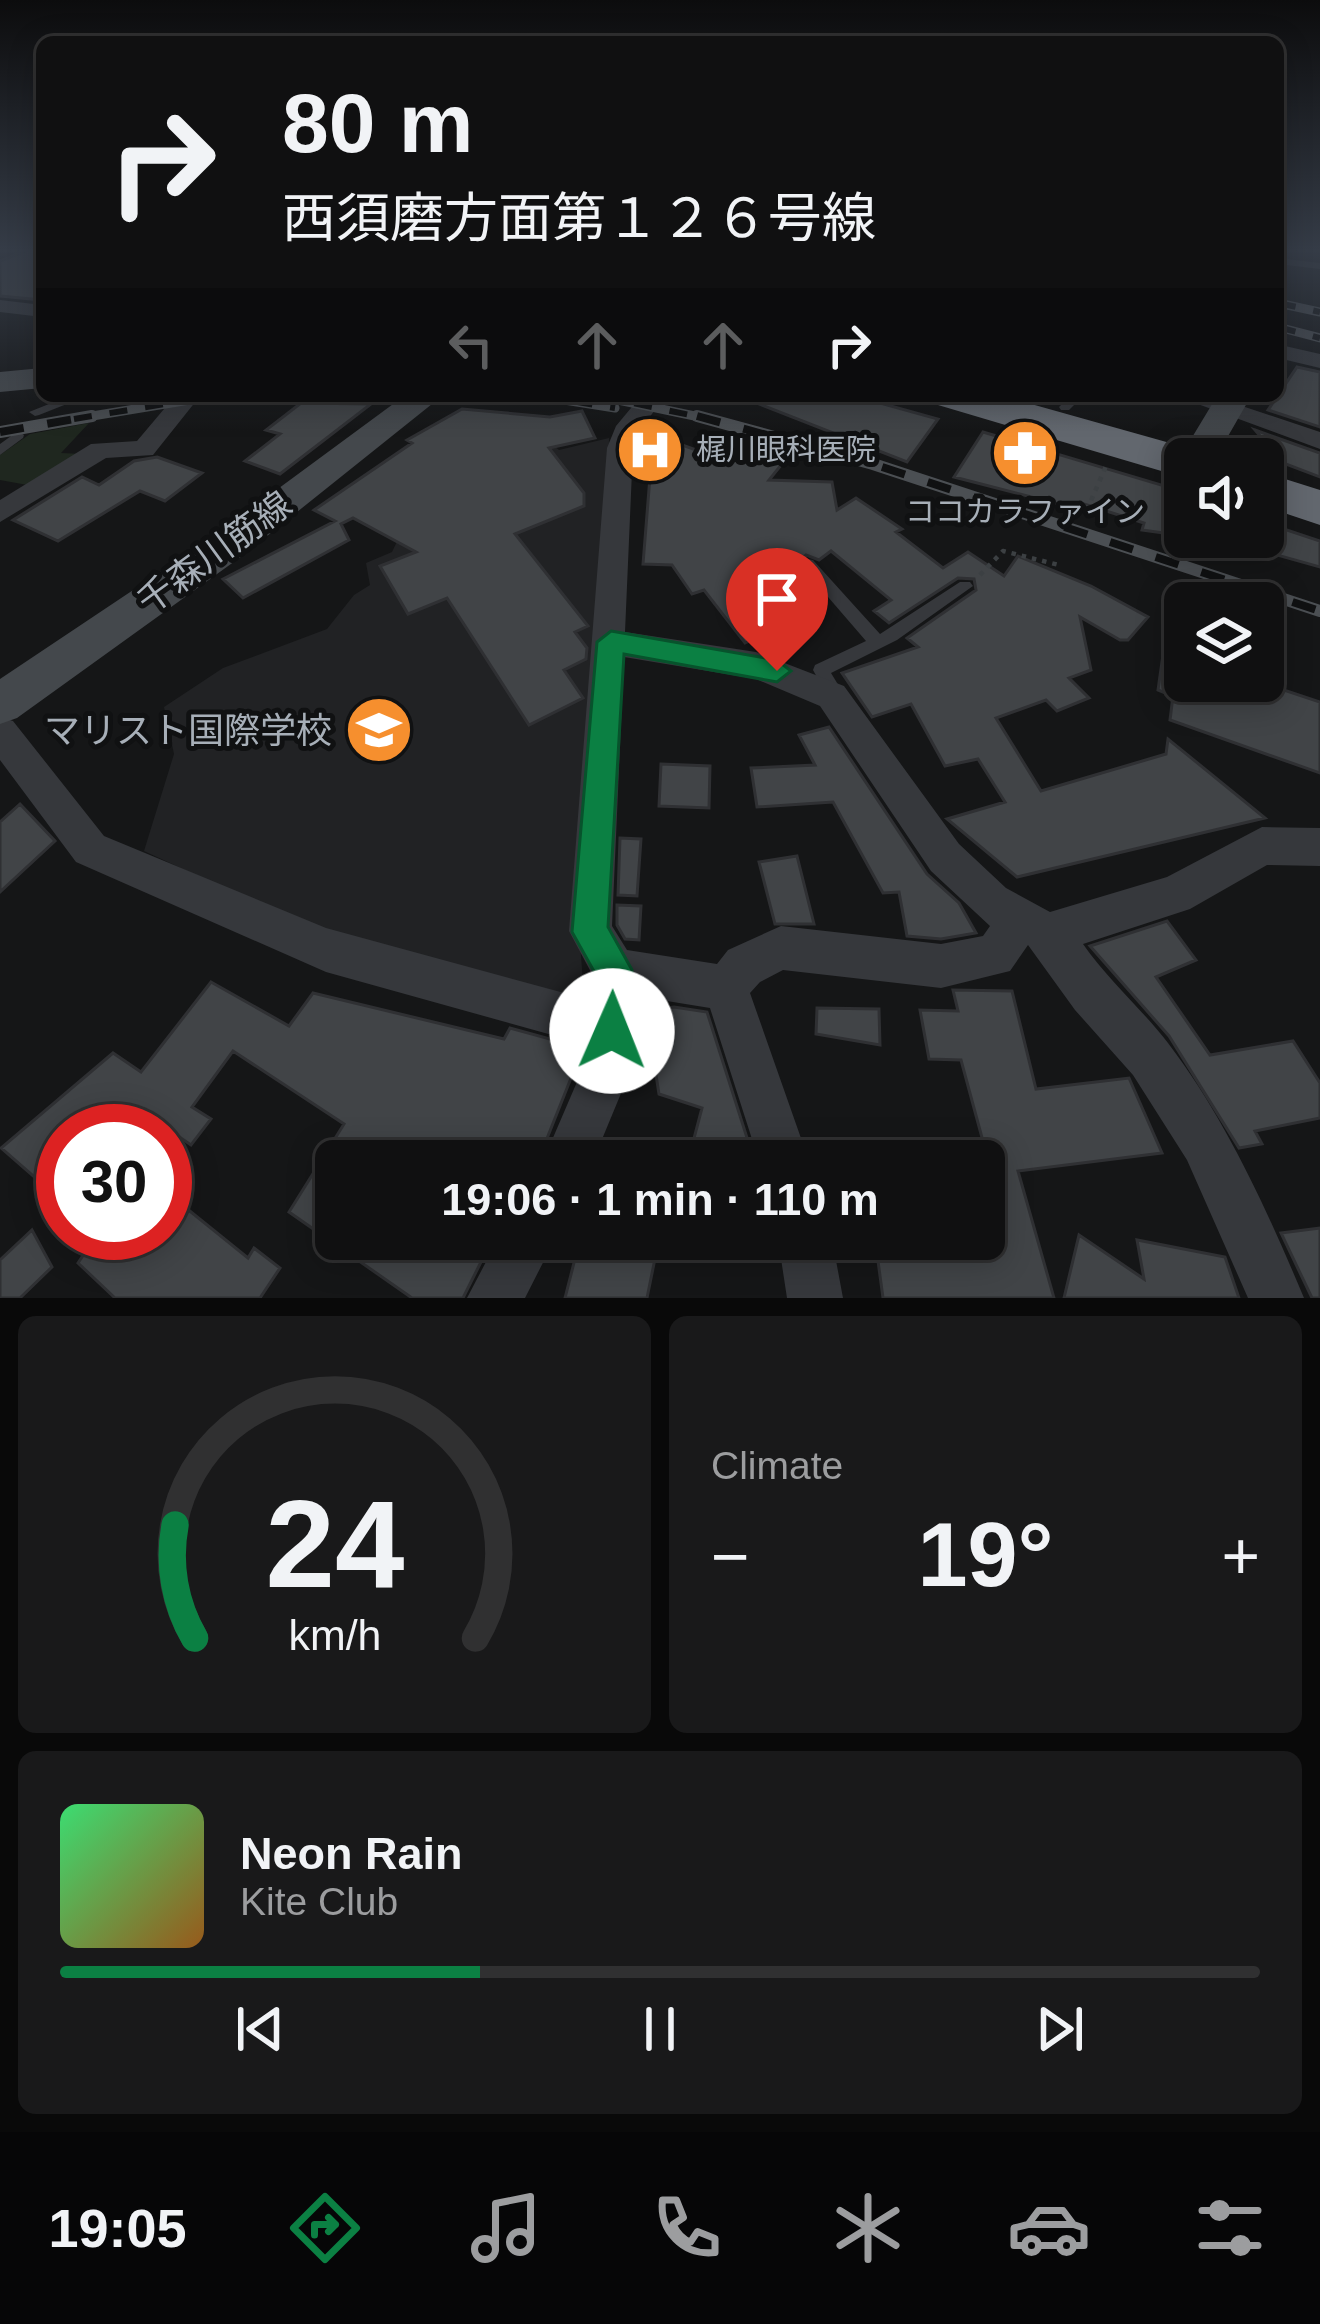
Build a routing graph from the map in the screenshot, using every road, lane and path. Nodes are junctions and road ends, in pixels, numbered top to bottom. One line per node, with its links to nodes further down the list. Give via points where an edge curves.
1 (1286, 353): 2 (street)
2 (1320, 361)
3 (36, 379): 4 (street)
4 (0, 382)
5 (78, 402): 13 (lane)
6 (183, 402): 23 (street, via 143,449 100,450)
7 (416, 402): 30 (street, 千森川筋線, via 228,546)
8 (649, 402): 27 (street, via 620,448)
9 (975, 402): 18 (highway)
10 (1070, 402): 12 (lane)
11 (1230, 403): 15 (street); 16 (street)
12 (1065, 407)
13 (35, 412)
14 (18, 435): 17 (lane)
15 (1209, 438)
16 (1320, 441)
17 (0, 451)
18 (1164, 457)
19 (1108, 463): 22 (path)
20 (1284, 495): 21 (highway)
21 (1320, 508)
22 (1087, 510)
23 (0, 513)
24 (808, 564): 28 (lane)
25 (1060, 565): 26 (path, via 1003,551)
26 (964, 586): 28 (lane)
27 (611, 642): 29 (street, via 748,663 805,678); 34 (street, via 590,932)
28 (878, 643): 29 (lane, via 821,670)
29 (838, 699): 33 (street, via 964,885)
30 (0, 704)
31 (0, 732): 36 (street, via 90,849 326,950)
32 (1320, 847): 33 (street, via 1262,846 1175,895)
33 (1034, 928): 35 (street, via 995,956 941,966 781,948 744,966); 43 (street, via 1150,1058 1205,1142)
34 (614, 970): 35 (street); 36 (street)
35 (726, 988): 38 (street)
36 (612, 1031): 37 (street, via 610,1062)
37 (577, 1140)
38 (777, 1140)
39 (516, 1260): 41 (street)
40 (809, 1260): 42 (street)
41 (495, 1298)
42 (815, 1298)
43 (1276, 1298)

